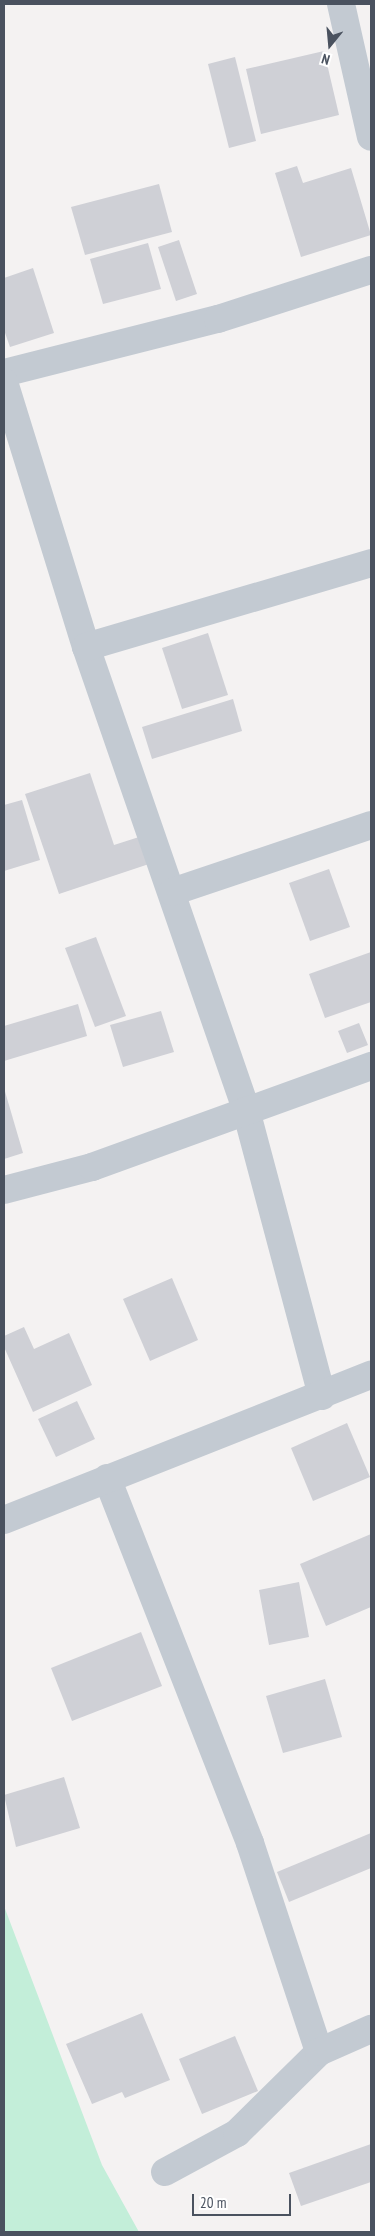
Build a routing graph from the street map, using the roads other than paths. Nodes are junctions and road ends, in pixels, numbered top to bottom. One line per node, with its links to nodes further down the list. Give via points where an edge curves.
1 (341, 4): 2 (street)
2 (371, 137)
3 (371, 270): 4 (street, via 218,319)
4 (4, 373)
5 (4, 382): 7 (street)
6 (371, 563): 7 (street)
7 (86, 647): 9 (street)
8 (371, 824): 9 (street)
9 (172, 892): 11 (street)
10 (371, 1066): 11 (street)
11 (246, 1110): 12 (street, via 92,1167); 14 (street)
12 (4, 1190)
13 (371, 1375): 14 (street)
14 (322, 1396): 15 (street)
15 (107, 1478): 16 (street); 18 (street, via 250,1843)
16 (4, 1520)
17 (371, 2029): 18 (street)
18 (320, 2052): 19 (street, via 237,2133)
19 (166, 2172)

